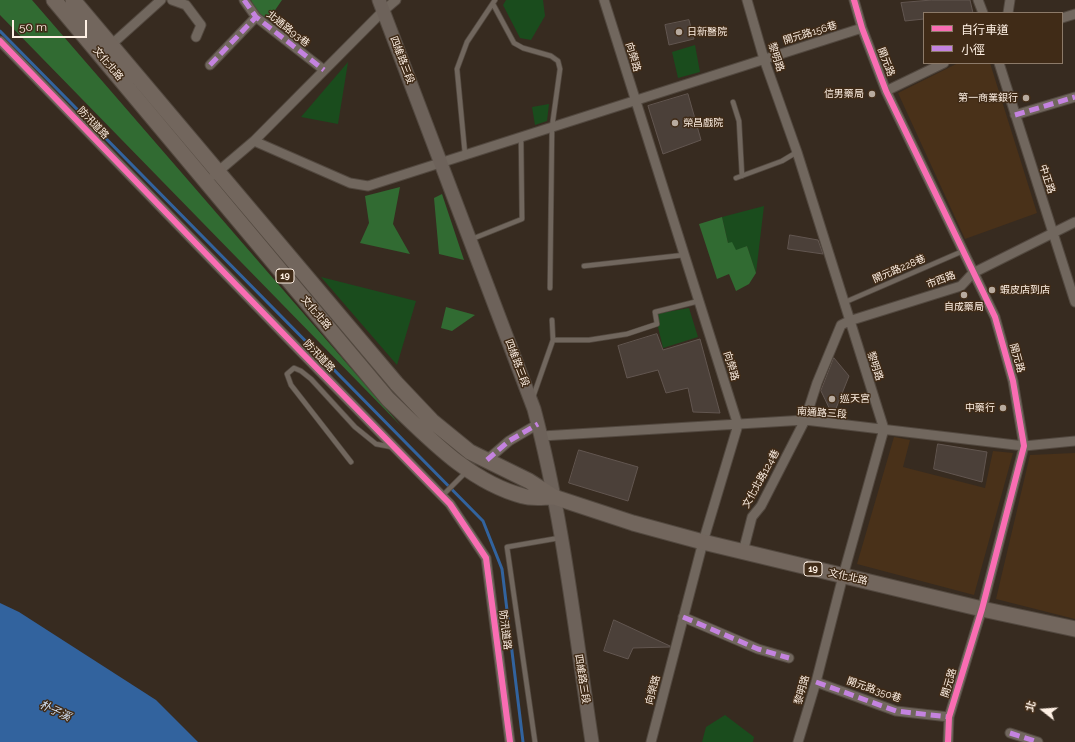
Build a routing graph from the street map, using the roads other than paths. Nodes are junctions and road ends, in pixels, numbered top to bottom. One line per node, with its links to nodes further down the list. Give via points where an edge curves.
1 (54, 0): 40 (main road, 文化北路 / 19)
2 (73, 0): 22 (main road, 文化北路 / 19)
3 (161, 0): 22 (street)
4 (172, 0): 20 (street, via 186,5 201,25)
5 (244, 0): 17 (street, 北通路93巷)
6 (396, 0): 13 (street)
7 (604, 0): 30 (street, 向榮路)
8 (748, 0): 23 (street, 黎明路)
9 (854, 0): 19 (street, 開元路)
10 (978, 0): 14 (street)
11 (1010, 0): 15 (street)
12 (494, 2): 33 (lane, via 514,43 558,61 560,69); 37 (lane, via 467,42 457,69)
13 (381, 5): 27 (street); 38 (street, 四維路三段)
14 (983, 12)
15 (1008, 12)
16 (1075, 14): 18 (street)
17 (256, 17): 26 (street); 27 (street, 北通路93巷)
18 (1063, 18)
19 (862, 28): 23 (street, 開元路156巷); 28 (street, 開元路)
20 (196, 37)
21 (0, 41): 63 (street, 防汛道路)
22 (111, 45): 40 (main road, 文化北路 / 19)
23 (764, 59): 30 (street, 開元路156巷); 36 (street, 黎明路)
24 (942, 64): 28 (street)
25 (999, 64): 32 (street, 中正路)
26 (210, 65)
27 (324, 70): 35 (street)
28 (886, 91): 45 (street, 開元路)
29 (1075, 98): 32 (street)
30 (635, 100): 33 (street, 開元路156巷); 46 (street, 向榮路)
31 (733, 102): 39 (lane, via 739,121)
32 (1015, 115): 43 (street, 中正路)
33 (552, 126): 34 (street, 開元路156巷); 49 (lane)
34 (521, 136): 37 (street, 開元路156巷); 44 (lane, via 522,219)
35 (254, 141): 38 (street, 開元路156巷, via 350,183 368,186); 40 (street)
36 (798, 152): 39 (lane); 52 (street, 黎明路)
37 (465, 154): 38 (street, 開元路156巷)
38 (440, 162): 44 (street, 四維路三段)
39 (742, 176): 41 (lane)
40 (212, 177): 64 (main road, 文化北路 / 19, via 396,384 447,434 470,452); 66 (main road, 文化北路 / 19, via 388,399 426,435)
41 (736, 178)
42 (1075, 222): 43 (street, 市西路)
43 (1053, 233): 48 (street, 市西路); 51 (street, 中正路)
44 (470, 240): 56 (street, 四維路三段)
45 (963, 251): 48 (street, 開元路); 52 (lane, 開元路228巷)
46 (684, 255): 47 (lane); 50 (street, 向榮路)
47 (584, 266)
48 (973, 273): 54 (street, 市西路, via 960,286); 62 (street, 開元路, via 995,318 1013,381)
49 (550, 288)
50 (699, 301): 55 (lane, via 655,312 657,324 627,334 590,340); 58 (street, 向榮路)
51 (1075, 302)
52 (843, 303): 54 (street, 黎明路)
53 (552, 320): 55 (lane)
54 (849, 321): 57 (street, 文化北路124巷, via 841,325); 60 (street, 黎明路)
55 (553, 340): 56 (lane)
56 (531, 401): 59 (street, 四維路三段)
57 (805, 420): 58 (street, 南通路三段); 60 (street, 南通路三段); 71 (street, 文化北路124巷, via 761,506 752,517)
58 (738, 425): 59 (street, 南通路三段); 70 (street, 向榮路)
59 (540, 430): 64 (street, via 509,440); 68 (street, 四維路三段)
60 (884, 430): 62 (street, 南通路三段); 72 (street, 黎明路)
61 (1075, 441): 62 (street, 南通路三段)
62 (1024, 446): 73 (street, 開元路)
63 (394, 447): 65 (lane, via 376,444 355,427 311,379 294,368 287,374 291,385); 67 (street, 防汛道路)
64 (487, 460): 68 (main road, 文化北路 / 19, via 528,480)
65 (351, 462)
66 (469, 470): 67 (lane); 68 (main road, 文化北路 / 19, via 497,486 525,497)
67 (442, 496): 80 (street, 防汛道路, via 486,558)
68 (554, 497): 69 (street, 四維路三段); 70 (main road, 文化北路 / 19, via 633,523)
69 (561, 538): 81 (lane, via 507,547); 82 (street, 四維路三段)
70 (703, 542): 71 (main road, 文化北路 / 19); 74 (street, 向榮路)
71 (743, 552): 72 (main road, 文化北路 / 19)
72 (843, 576): 73 (main road, 文化北路 / 19); 77 (street, 黎明路)
73 (982, 609): 75 (main road, 文化北路 / 19); 78 (street, 開元路)
74 (684, 617): 76 (street, via 758,649); 83 (street, 向榮路)
75 (1075, 629)
76 (789, 658)
77 (816, 682): 78 (street, 開元路350巷, via 896,711); 84 (street, 黎明路)
78 (949, 717): 85 (street, 開元路)
79 (1010, 733): 86 (street)
80 (510, 742)
81 (535, 742)
82 (592, 742)
83 (651, 742)
84 (798, 742)
85 (948, 742)
86 (1038, 742)

